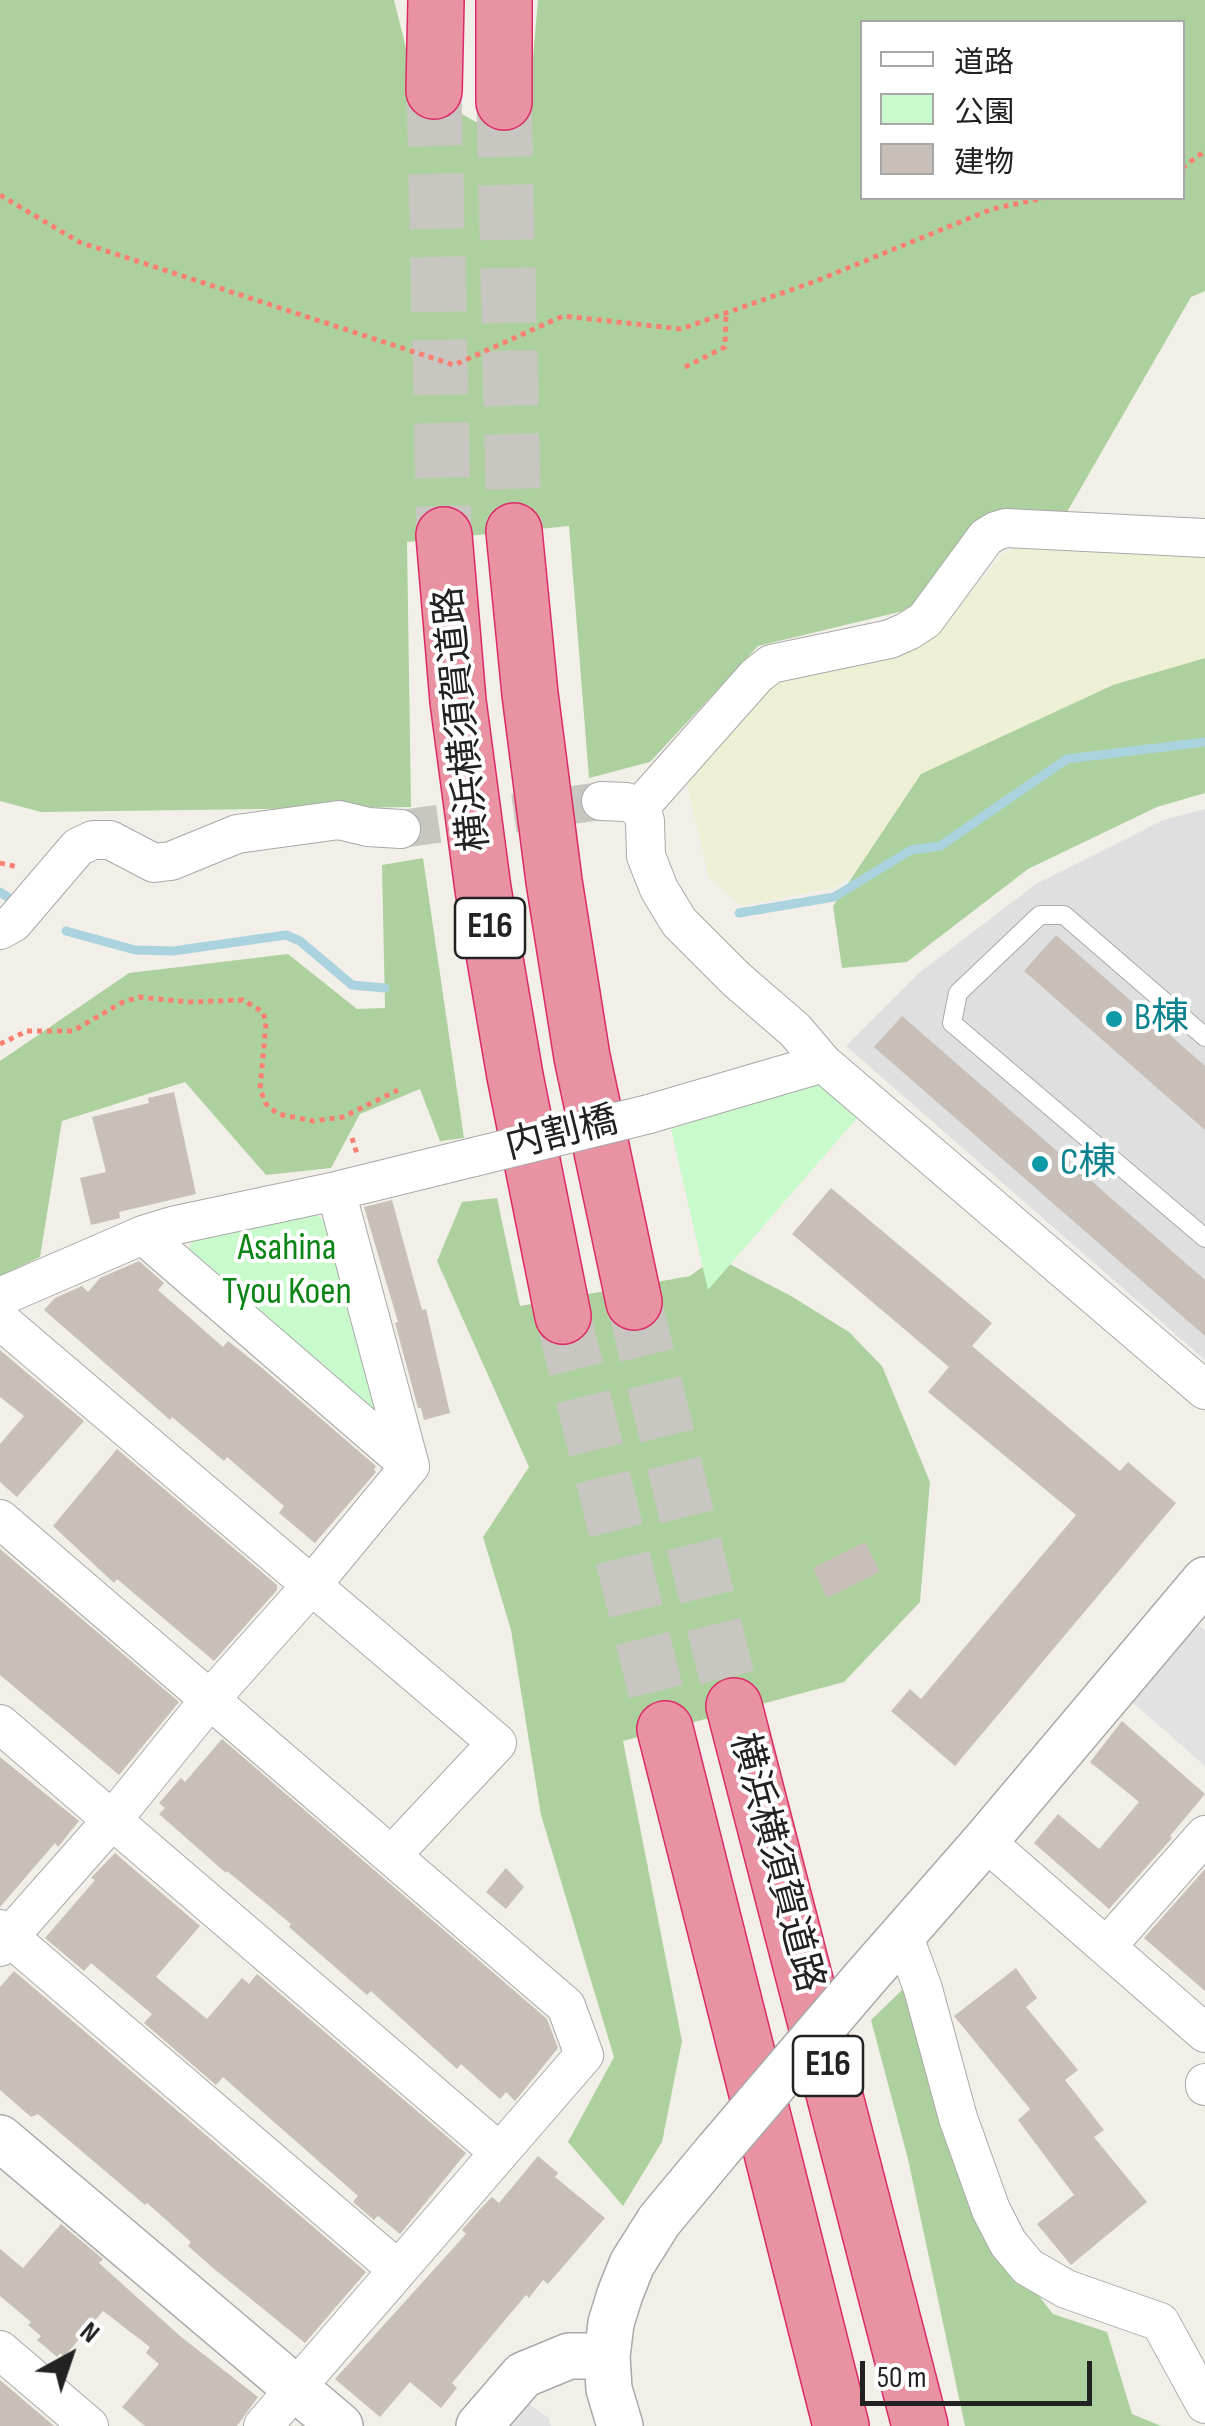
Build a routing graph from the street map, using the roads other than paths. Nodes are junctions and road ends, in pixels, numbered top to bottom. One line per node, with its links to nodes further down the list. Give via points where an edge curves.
1 (436, 0): 3 (highway)
2 (504, 6): 4 (highway)
3 (434, 91)
4 (504, 102)
5 (514, 530): 18 (highway, 横浜横須賀道路 / E16, via 554,881 582,1056)
6 (444, 535): 19 (highway, 横浜横須賀道路 / E16, via 483,889)
7 (1205, 538): 9 (street, via 996,531 925,620 908,631 771,664)
8 (601, 802): 9 (street)
9 (640, 807): 13 (street, via 646,856 680,922)
10 (401, 829): 11 (street, via 339,820 236,834 154,863 110,840 94,840 78,848 13,924)
11 (0, 930)
12 (1205, 1037): 16 (lane, via 1064,915 1040,915 958,992 952,1024)
13 (823, 1063): 14 (street, 内割橋, bridge, via 650,1114); 21 (street)
14 (336, 1192): 15 (street, 内割橋); 22 (street)
15 (143, 1236): 17 (street, 内割橋); 22 (street)
16 (1205, 1238)
17 (0, 1297)
18 (634, 1302)
19 (563, 1316)
20 (0, 1320): 25 (street)
21 (1205, 1390)
22 (410, 1466): 25 (street)
23 (0, 1519): 26 (street)
24 (1205, 1580): 32 (street)
25 (310, 1587): 26 (street); 33 (street, via 496,1742)
26 (210, 1698): 30 (street); 33 (street)
27 (734, 1706): 51 (highway, 横浜横須賀道路 / E16)
28 (0, 1724): 30 (street)
29 (666, 1729): 50 (highway, 横浜横須賀道路 / E16)
30 (113, 1820): 35 (street); 39 (street)
31 (1205, 1834): 36 (street)
32 (985, 1841): 34 (street); 36 (street)
33 (392, 1855): 39 (street, via 566,2006 578,2038 584,2055)
34 (903, 1934): 42 (street, bridge, via 659,2221 632,2264); 44 (street, via 958,2118 1008,2244 1028,2267 1066,2288 1160,2322)
35 (3, 1937): 40 (street)
36 (1108, 1946): 37 (street)
37 (1205, 2033)
38 (0, 2138): 43 (street)
39 (498, 2151): 40 (street)
40 (397, 2269): 43 (street)
41 (0, 2350): 45 (street)
42 (607, 2356): 48 (street, via 569,2356 523,2374); 49 (street)
43 (296, 2388): 46 (street); 47 (street)
44 (1205, 2404)
45 (89, 2426)
46 (263, 2426)
47 (340, 2426)
48 (479, 2426)
49 (620, 2426)
50 (841, 2426)
51 (920, 2426)

